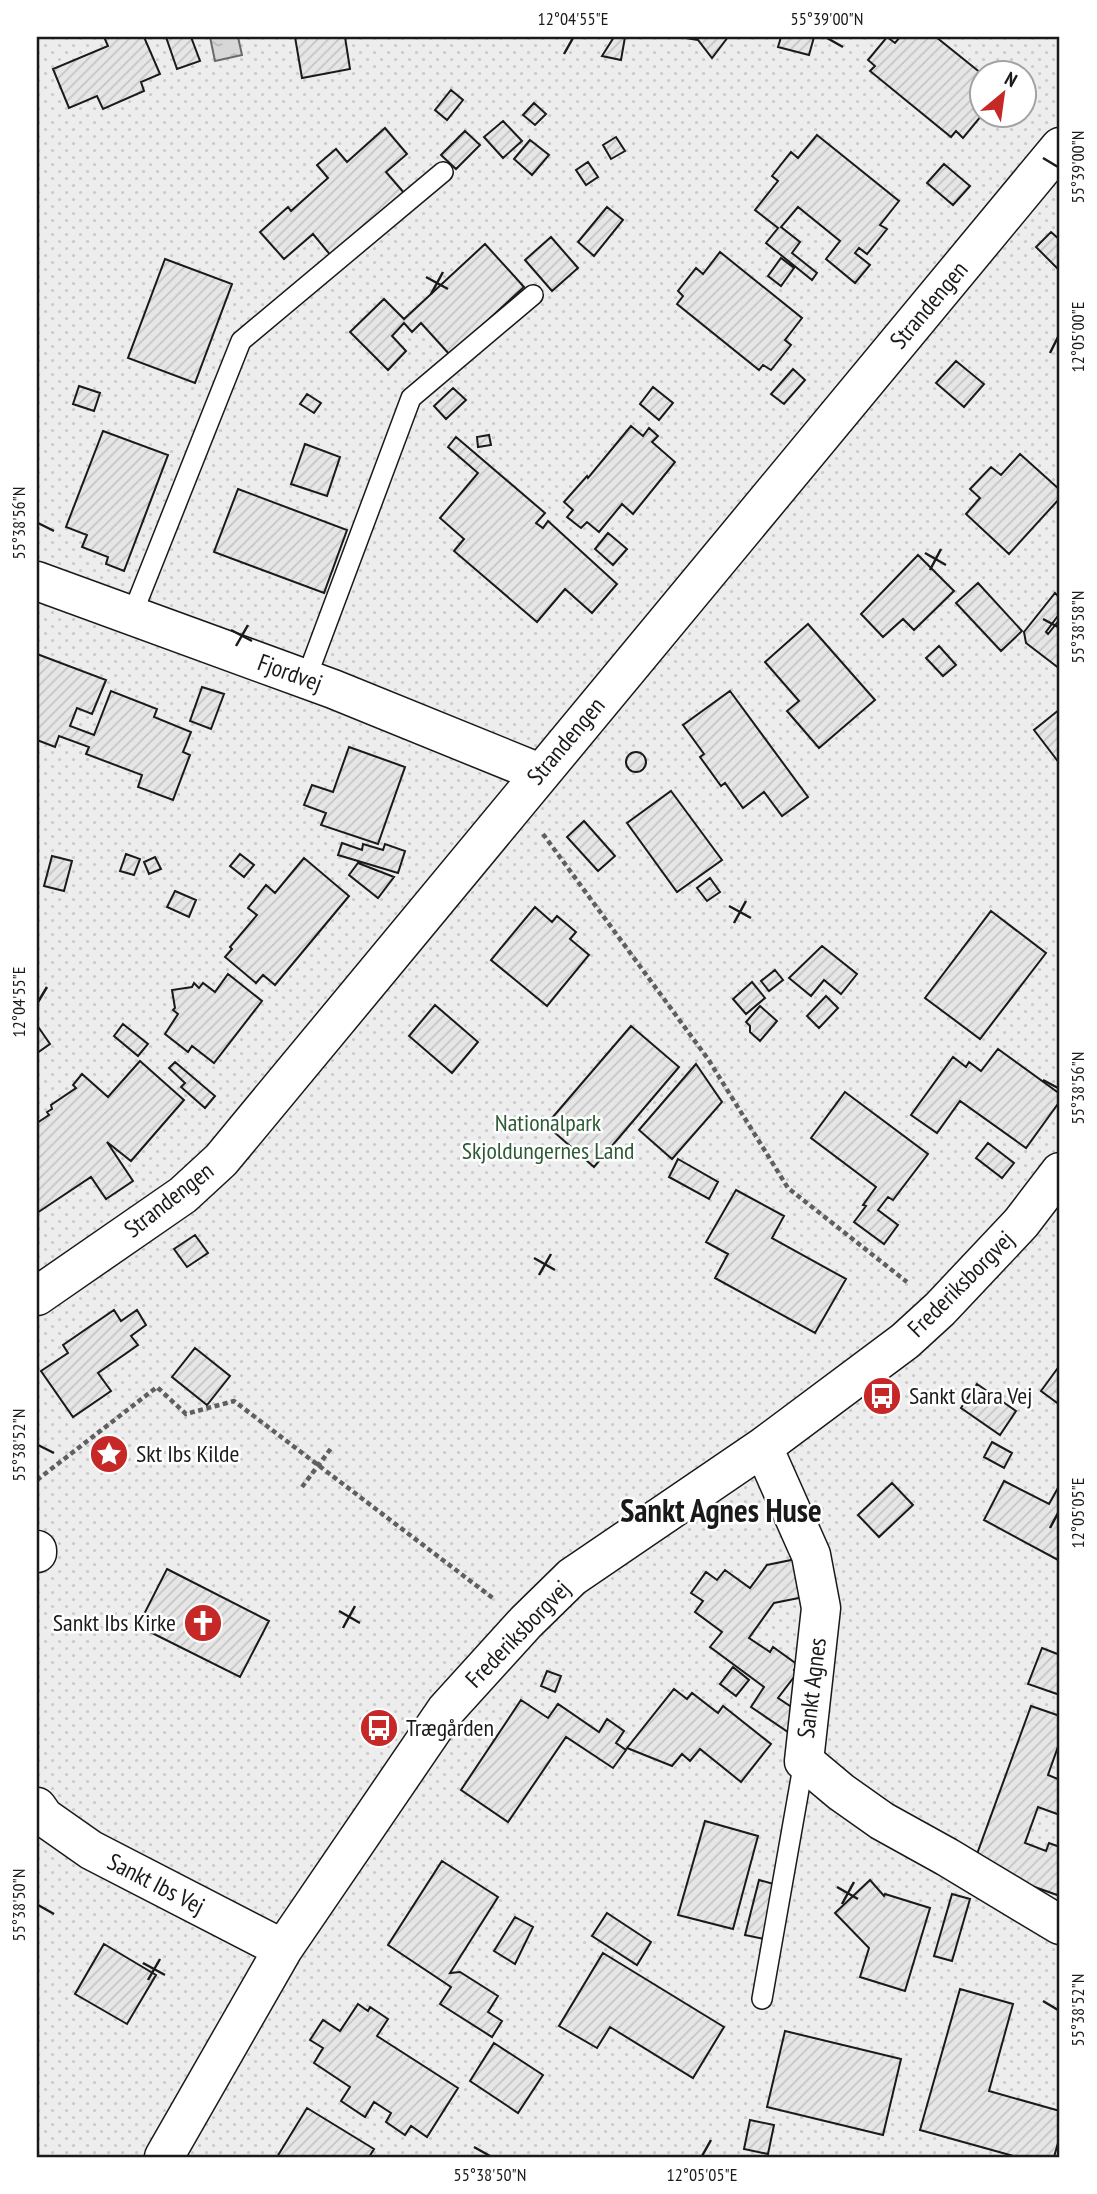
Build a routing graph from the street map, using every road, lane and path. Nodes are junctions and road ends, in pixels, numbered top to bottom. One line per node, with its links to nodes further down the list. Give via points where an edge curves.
1 (1060, 147): 7 (street, Strandengen)
2 (443, 172): 5 (lane, via 241,341)
3 (533, 295): 6 (lane, via 411,397)
4 (37, 580): 5 (street, Fjordvej)
5 (132, 615): 6 (street, Fjordvej)
6 (306, 679): 7 (street, Fjordvej)
7 (540, 773): 8 (street, Strandengen)
8 (515, 803): 10 (street, Strandengen, via 221,1160 183,1195); 11 (path, via 537,825 708,1059 788,1188)
9 (1060, 1172): 11 (street, Frederiksborgvej, via 1021,1223)
10 (37, 1296)
11 (940, 1309): 13 (street, Frederiksborgvej, via 905,1341)
12 (332, 1447): 14 (path)
13 (763, 1447): 17 (street, Frederiksborgvej, via 572,1577); 18 (street, Sankt Agnes, via 811,1555 821,1608)
14 (318, 1466): 15 (path, via 234,1401 186,1414 157,1387); 16 (path); 17 (path)
15 (37, 1480)
16 (302, 1487)
17 (526, 1622): 21 (street, Frederiksborgvej, via 446,1710)
18 (804, 1761): 20 (street, Sankt Agnes, via 882,1821); 22 (lane)
19 (37, 1807): 21 (street, Sankt Ibs Vej, via 91,1850)
20 (1060, 1925)
21 (283, 1949): 23 (street, Frederiksborgvej)
22 (762, 1999)
23 (164, 2157)

